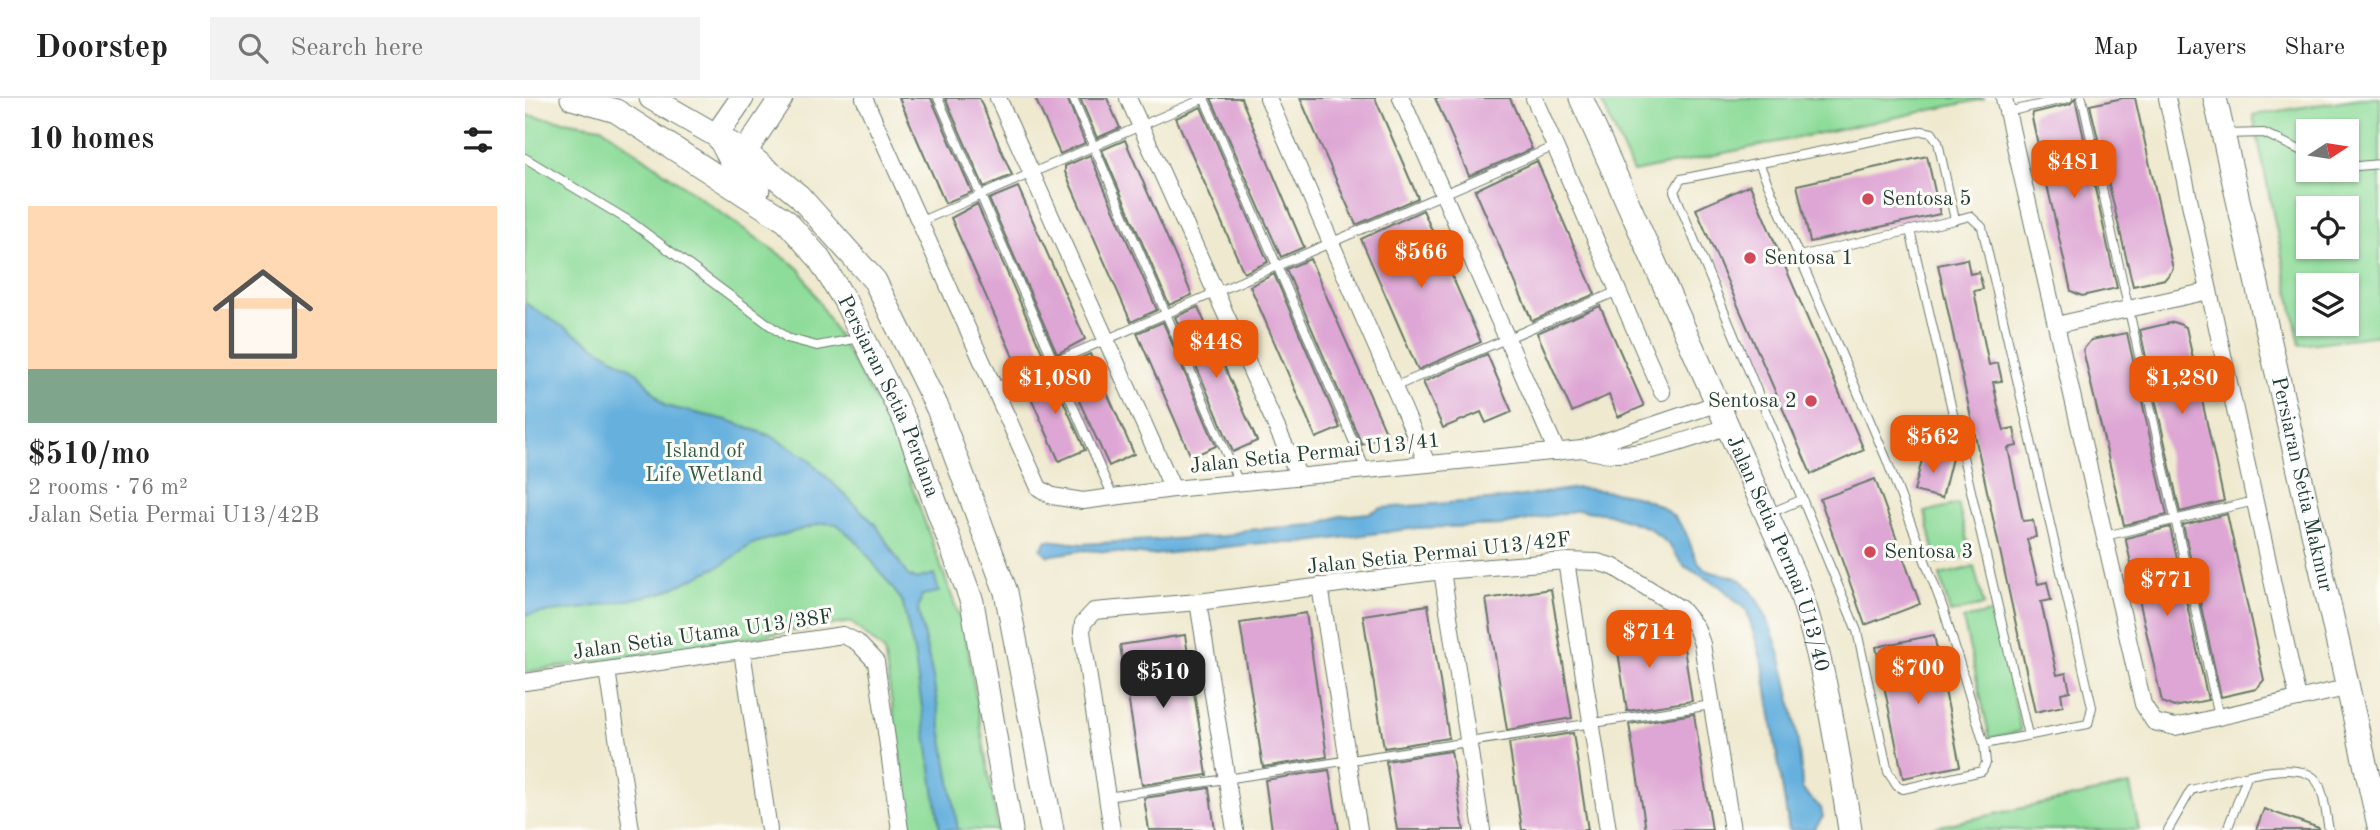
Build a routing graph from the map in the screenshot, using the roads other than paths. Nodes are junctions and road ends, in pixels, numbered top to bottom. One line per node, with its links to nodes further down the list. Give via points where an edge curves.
1 (572, 98): 20 (main road, Persiaran Setia Perdana)
2 (651, 98): 22 (main road, Persiaran Setia Perdana)
3 (742, 98): 22 (main road)
4 (781, 98): 27 (main road)
5 (864, 98): 37 (street)
6 (938, 98): 34 (lane)
7 (998, 98): 32 (street)
8 (1073, 98): 24 (lane)
9 (1128, 98): 21 (street)
10 (1205, 98): 21 (lane); 41 (lane)
11 (1268, 98): 39 (street)
12 (1401, 98): 33 (street)
13 (1534, 98): 25 (street)
14 (1581, 98): 55 (main road, Jalan Setia Permai U13/40)
15 (2068, 98): 19 (lane)
16 (2083, 98): 45 (lane)
17 (2167, 98): 43 (street)
18 (2215, 98): 23 (main road, Persiaran Setia Makmur)
19 (2005, 105): 47 (street)
20 (616, 111): 27 (main road, via 666,129 710,154); 36 (main road, Persiaran Setia Perdana)
21 (1140, 126): 24 (lane); 44 (street)
22 (717, 134): 27 (main road, Persiaran Setia Perdana)
23 (2223, 134): 26 (lane, via 2264,133); 77 (main road, Persiaran Setia Makmur)
24 (1093, 146): 32 (lane); 46 (lane)
25 (1555, 146): 33 (lane); 42 (street)
26 (2296, 148)
27 (735, 153): 36 (main road); 94 (main road, Persiaran Setia Perdana, via 799,196 875,281 938,409 1006,592)
28 (525, 158): 48 (lane, via 631,222 787,338 817,346)
29 (1759, 163): 35 (lane, via 1922,131 1932,133 1938,142); 40 (lane); 65 (lane, via 1681,179 1674,191)
30 (2380, 164): 31 (lane)
31 (2359, 166)
32 (1031, 172): 34 (lane); 50 (street)
33 (1443, 194): 39 (lane); 49 (street)
34 (980, 195): 37 (lane); 51 (lane)
35 (1955, 220): 38 (lane); 82 (lane, via 1975,218 1984,235 2092,707 2088,724)
36 (786, 221): 48 (main road, Persiaran Setia Perdana, via 818,257)
37 (919, 222): 53 (street)
38 (1910, 230): 40 (lane); 82 (lane)
39 (1331, 242): 41 (lane); 52 (street)
40 (1799, 256): 84 (lane, via 1887,458 1944,608)
41 (1277, 265): 44 (lane); 60 (lane)
42 (1618, 291): 49 (lane); 54 (street)
43 (2209, 291): 45 (street); 66 (street)
44 (1215, 292): 46 (lane); 61 (street)
45 (2130, 309): 47 (street); 68 (lane)
46 (1165, 314): 50 (lane); 62 (lane)
47 (2056, 325): 69 (street)
48 (863, 338): 93 (main road, Persiaran Setia Perdana, via 905,423 972,602)
49 (1506, 338): 52 (lane); 58 (street)
50 (1106, 340): 51 (lane); 63 (street)
51 (1054, 362): 53 (lane); 64 (lane)
52 (1394, 387): 59 (street)
53 (994, 388): 64 (street, Jalan Setia Permai U13/41, via 1039,488 1052,496 1083,501)
54 (1662, 392)
55 (1716, 404): 56 (main road, Jalan Setia Permai U13/40); 57 (street, Jalan Setia Permai U13/41)
56 (1726, 427): 57 (street, Jalan Setia Permai U13/41, via 1656,450 1598,454); 67 (main road, Jalan Setia Permai U13/40)
57 (1582, 449): 58 (street, Jalan Setia Permai U13/41)
58 (1557, 452): 59 (street, Jalan Setia Permai U13/41)
59 (1427, 463): 60 (street, Jalan Setia Permai U13/41)
60 (1366, 470): 61 (street, Jalan Setia Permai U13/41)
61 (1299, 477): 62 (street, Jalan Setia Permai U13/41)
62 (1238, 483): 63 (street, Jalan Setia Permai U13/41)
63 (1173, 489): 64 (street, Jalan Setia Permai U13/41)
64 (1113, 497)
65 (1803, 499): 67 (lane); 84 (lane, via 1857,631 1892,780 1903,789 1982,771 1986,763)
66 (2255, 501): 68 (lane); 78 (street)
67 (1765, 515): 101 (main road, Jalan Setia Permai U13/40, via 1814,631)
68 (2176, 519): 69 (lane); 80 (lane)
69 (2104, 536): 80 (street, via 2143,704 2154,722 2175,727)
70 (1566, 561): 71 (street, Jalan Setia Permai U13/42F); 79 (street, Jalan Setia Permai U13/42F, via 1614,567 1681,610 1696,627 1702,644); 81 (street)
71 (1442, 571): 72 (street, Jalan Setia Permai U13/42F); 83 (street)
72 (1321, 586): 73 (street, Jalan Setia Permai U13/42F); 85 (street)
73 (1198, 603): 87 (street); 88 (street, Jalan Setia Permai U13/42F, via 1101,609 1088,616 1082,632)
74 (742, 651): 75 (street, Jalan Setia Utama U13/38F); 91 (street); 92 (street, Jalan Setia Utama U13/38F, via 843,635 868,651 876,662)
75 (607, 670): 76 (street, Jalan Setia Utama U13/38F); 90 (street)
76 (525, 682)
77 (2350, 687): 78 (street); 106 (main road, Persiaran Setia Makmur)
78 (2298, 699): 80 (street)
79 (1712, 705): 81 (lane); 100 (street, Jalan Setia Permai U13/42F)
80 (2219, 717)
81 (1591, 724): 83 (lane); 99 (street)
82 (2028, 735): 84 (lane)
83 (1468, 742): 85 (lane); 98 (street)
84 (1983, 744)
85 (1348, 761): 87 (lane); 97 (street)
86 (2247, 777): 89 (lane, via 2290,768 2308,771 2318,783); 102 (lane, via 2191,790); 103 (lane)
87 (1227, 779): 88 (lane); 96 (street)
88 (1107, 797): 95 (street)
89 (2326, 819): 104 (lane); 105 (lane)
90 (631, 830)
91 (769, 830)
92 (900, 830)
93 (1011, 830)
94 (1052, 830)
95 (1112, 830)
96 (1235, 830)
97 (1359, 830)
98 (1482, 830)
99 (1608, 830)
100 (1732, 830)
101 (1850, 830)
102 (2168, 830)
103 (2227, 830)
104 (2322, 830)
105 (2329, 830)
106 (2380, 830)

